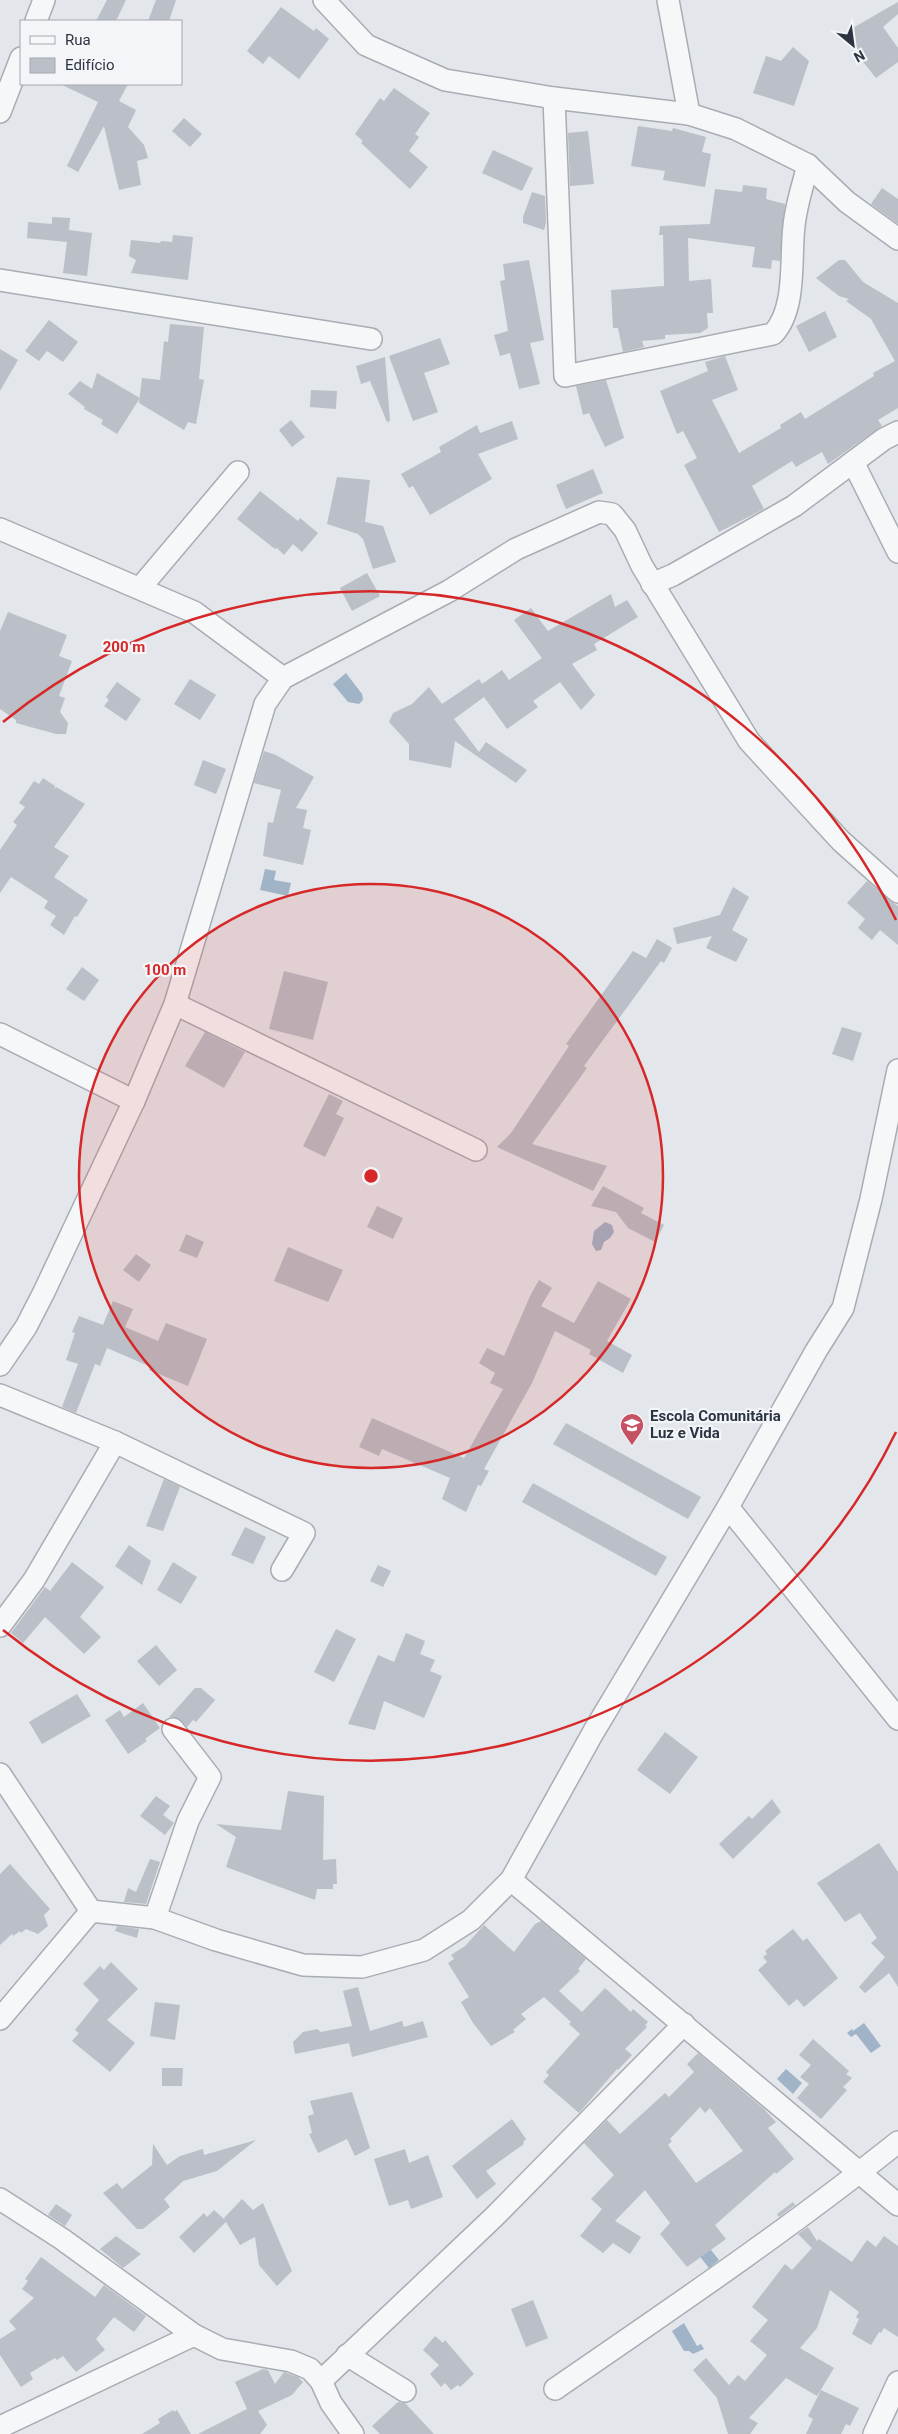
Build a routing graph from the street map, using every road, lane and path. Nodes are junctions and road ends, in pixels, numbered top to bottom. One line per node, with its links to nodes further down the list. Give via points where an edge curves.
1 (44, 0): 4 (street)
2 (324, 0): 6 (street, via 366,45 445,80)
3 (668, 0): 8 (street)
4 (36, 20)
5 (20, 61): 7 (street)
6 (554, 98): 8 (street); 9 (street, via 565,376 773,334 785,315 792,274 794,223)
7 (0, 112)
8 (689, 114): 9 (street, via 736,129)
9 (808, 165): 10 (street, via 847,202)
10 (898, 240)
11 (0, 280): 12 (street)
12 (371, 339)
13 (898, 432): 14 (street)
14 (852, 462): 17 (street); 18 (street, via 794,506)
15 (238, 472): 19 (street)
16 (0, 529): 19 (street)
17 (898, 552)
18 (652, 584): 20 (street, via 625,530 612,514 599,512 516,549 450,591); 21 (street, via 749,741 841,841)
19 (140, 588): 20 (street, via 194,612)
20 (283, 678): 22 (street, via 264,704)
21 (898, 892)
22 (175, 1004): 25 (street); 26 (street)
23 (0, 1034): 25 (street)
24 (898, 1070): 30 (street, via 871,1199 843,1308)
25 (134, 1101): 27 (street, via 44,1292 26,1327)
26 (476, 1150)
27 (0, 1365)
28 (0, 1394): 29 (street)
29 (115, 1442): 31 (street, via 304,1533); 32 (street, via 34,1580)
30 (728, 1507): 33 (street); 36 (street, via 594,1731)
31 (282, 1570)
32 (0, 1626)
33 (898, 1719)
34 (173, 1729): 38 (street, via 210,1776 188,1821)
35 (0, 1774): 37 (street)
36 (512, 1880): 38 (street, via 471,1920 424,1950 362,1967 303,1965 216,1940); 40 (street)
37 (91, 1911): 38 (street); 39 (street)
38 (155, 1918)
39 (0, 2019)
40 (684, 2024): 42 (street); 46 (street, via 494,2217)
41 (898, 2142): 42 (street)
42 (860, 2173): 44 (street); 49 (street, via 722,2274)
43 (0, 2199): 45 (street, via 62,2239)
44 (898, 2205)
45 (194, 2335): 47 (street, via 222,2349 291,2361 310,2369); 51 (street)
46 (347, 2355): 47 (street); 50 (street)
47 (321, 2381): 53 (street, via 331,2403)
48 (898, 2382): 52 (street)
49 (555, 2388)
50 (406, 2391)
51 (0, 2427)
52 (884, 2427)
53 (353, 2434)

